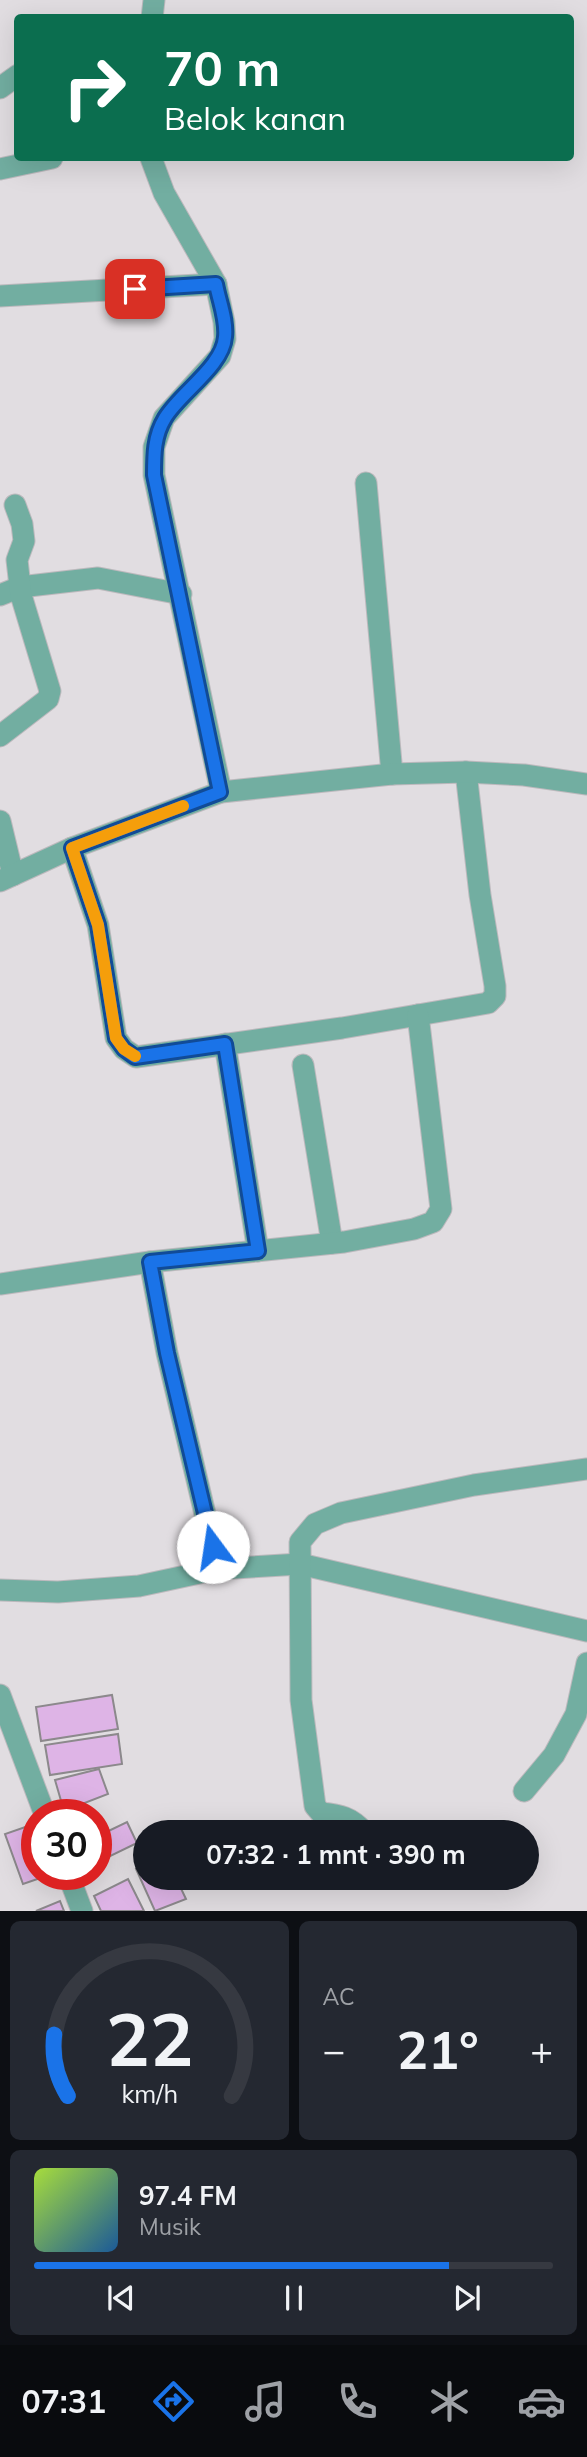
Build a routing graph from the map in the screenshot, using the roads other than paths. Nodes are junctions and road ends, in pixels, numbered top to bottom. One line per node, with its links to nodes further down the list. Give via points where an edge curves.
1 (38, 161): 3 (street)
2 (151, 161): 4 (street, via 164,193)
3 (0, 169)
4 (216, 284): 5 (street); 9 (street, via 225,339 220,356 164,418 154,447 154,475)
5 (0, 296)
6 (366, 483): 12 (street)
7 (15, 505): 8 (street, via 24,541)
8 (10, 591): 9 (street, via 98,578); 10 (street, via 50,691 48,699)
9 (181, 594): 14 (street)
10 (0, 736)
11 (466, 772): 12 (street); 13 (street); 18 (street, via 495,996 488,1003)
12 (392, 774): 14 (street)
13 (587, 784)
14 (220, 792): 16 (street)
15 (0, 821): 17 (street)
16 (72, 848): 17 (street); 19 (street, via 98,925 116,1038 124,1049 135,1057)
17 (7, 878)
18 (418, 1015): 19 (street); 21 (street, via 441,1209 433,1222 414,1229)
19 (225, 1044): 22 (street)
20 (303, 1065): 21 (street)
21 (332, 1243): 22 (street)
22 (258, 1251): 23 (street)
23 (150, 1262): 24 (street); 27 (street)
24 (0, 1284)
25 (587, 1469): 26 (street, via 474,1485 341,1513 314,1524 300,1542)
26 (300, 1564): 27 (street); 29 (street); 35 (street, via 301,1700 315,1806 321,1813)
27 (218, 1569): 28 (street, via 139,1586 58,1592)
28 (0, 1590)
29 (587, 1631)
30 (587, 1664): 33 (street, via 576,1714 554,1755)
31 (0, 1695): 32 (street)
32 (5, 1728): 34 (street)
33 (524, 1791)
34 (38, 1799)
35 (352, 1820)
36 (74, 1890): 37 (street)
37 (82, 1911)

